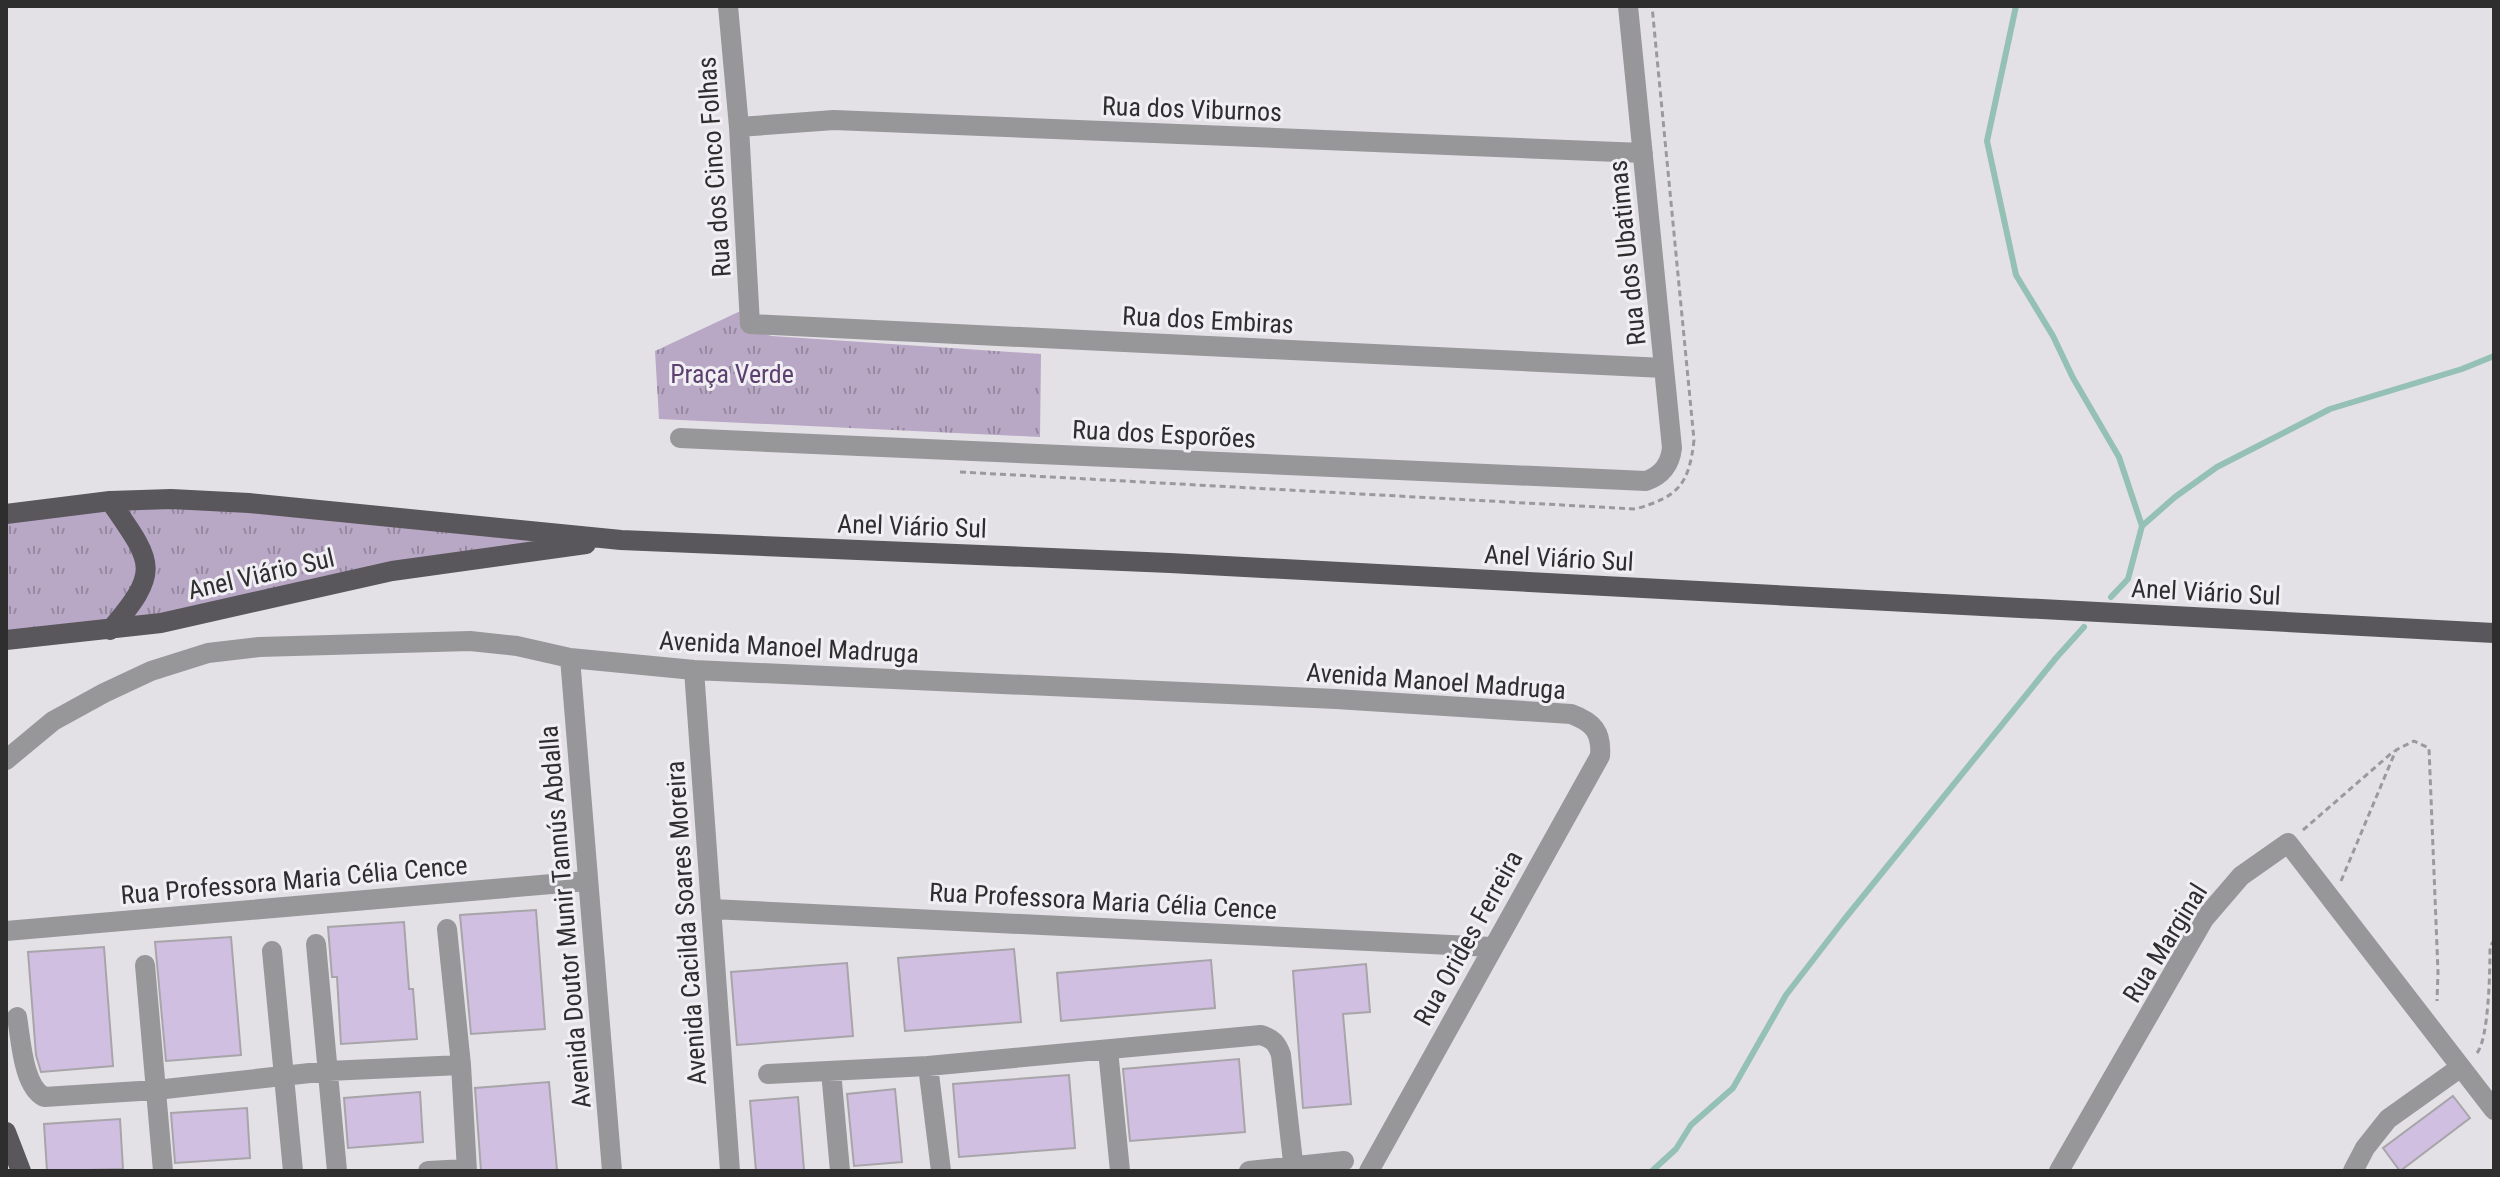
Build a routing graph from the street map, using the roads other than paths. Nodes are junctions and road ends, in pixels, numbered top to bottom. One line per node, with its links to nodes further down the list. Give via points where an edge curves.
1 (728, 6): 3 (street, Rua dos Cinco Folhas)
2 (1628, 6): 4 (street, Rua dos Ubatimas)
3 (739, 127): 4 (street, Rua dos Viburnos, via 834,120); 5 (street, Rua dos Cinco Folhas)
4 (1643, 153): 6 (street, Rua dos Ubatimas)
5 (750, 324): 6 (street, Rua dos Embiras)
6 (1664, 368): 8 (street, Rua dos Ubatimas, via 1671,460)
7 (680, 438): 8 (street, Rua dos Esporões)
8 (1646, 481)
9 (110, 501): 10 (main road, Anel Viário Sul); 11 (main road, Anel Viário Sul, via 249,503); 12 (main road, via 143,552 146,568 136,599)
10 (6, 514)
11 (621, 540): 12 (main road, Anel Viário Sul, via 392,571); 13 (main road, Anel Viário Sul, via 1170,563)
12 (110, 630): 14 (main road, Anel Viário Sul)
13 (2494, 633)
14 (6, 640)
15 (570, 658): 16 (street, Avenida Manoel Madruga); 18 (street, Avenida Manoel Madruga, via 470,641 208,653 104,693 53,721); 19 (street, Avenida Doutor Munir Tannús Abdalla)
16 (694, 670): 17 (street, Avenida Manoel Madruga, via 1571,714); 20 (street, Avenida Cacilda Soares Moreira)
17 (1595, 729): 24 (street, Rua Orides Ferreira, via 1600,756)
18 (6, 760)
19 (587, 881): 22 (street, Rua Professora Maria Célia Cence); 47 (street, Avenida Doutor Munir Tannús Abdalla)
20 (711, 909): 24 (street, Rua Professora Maria Célia Cence); 48 (street, Avenida Cacilda Soares Moreira)
21 (447, 929): 29 (street)
22 (6, 931)
23 (316, 944): 32 (street)
24 (1492, 947): 53 (street, Rua Orides Ferreira)
25 (272, 951): 35 (street)
26 (145, 965): 36 (street)
27 (17, 1017): 36 (street, via 36,1093 44,1097)
28 (1108, 1050): 30 (street); 40 (street, via 1271,1038 1281,1055); 51 (street)
29 (461, 1065): 32 (street); 41 (street)
30 (928, 1066): 33 (street); 50 (street)
31 (2461, 1067): 37 (street); 54 (street, Rua Marginal, via 2288,843 2241,876 2204,919); 55 (street, via 2388,1119)
32 (328, 1071): 35 (street); 45 (street)
33 (831, 1071): 34 (street); 49 (street)
34 (768, 1074)
35 (284, 1075): 36 (street); 44 (street)
36 (156, 1090): 43 (street)
37 (2494, 1110)
38 (6, 1132): 42 (main road)
39 (1344, 1161): 40 (street)
40 (1294, 1169): 52 (street)
41 (466, 1170): 46 (street)
42 (21, 1171)
43 (163, 1171)
44 (293, 1171)
45 (337, 1171)
46 (428, 1171)
47 (612, 1171)
48 (730, 1171)
49 (840, 1171)
50 (941, 1171)
51 (1120, 1171)
52 (1249, 1171)
53 (1369, 1171)
54 (2059, 1171)
55 (2353, 1171)

